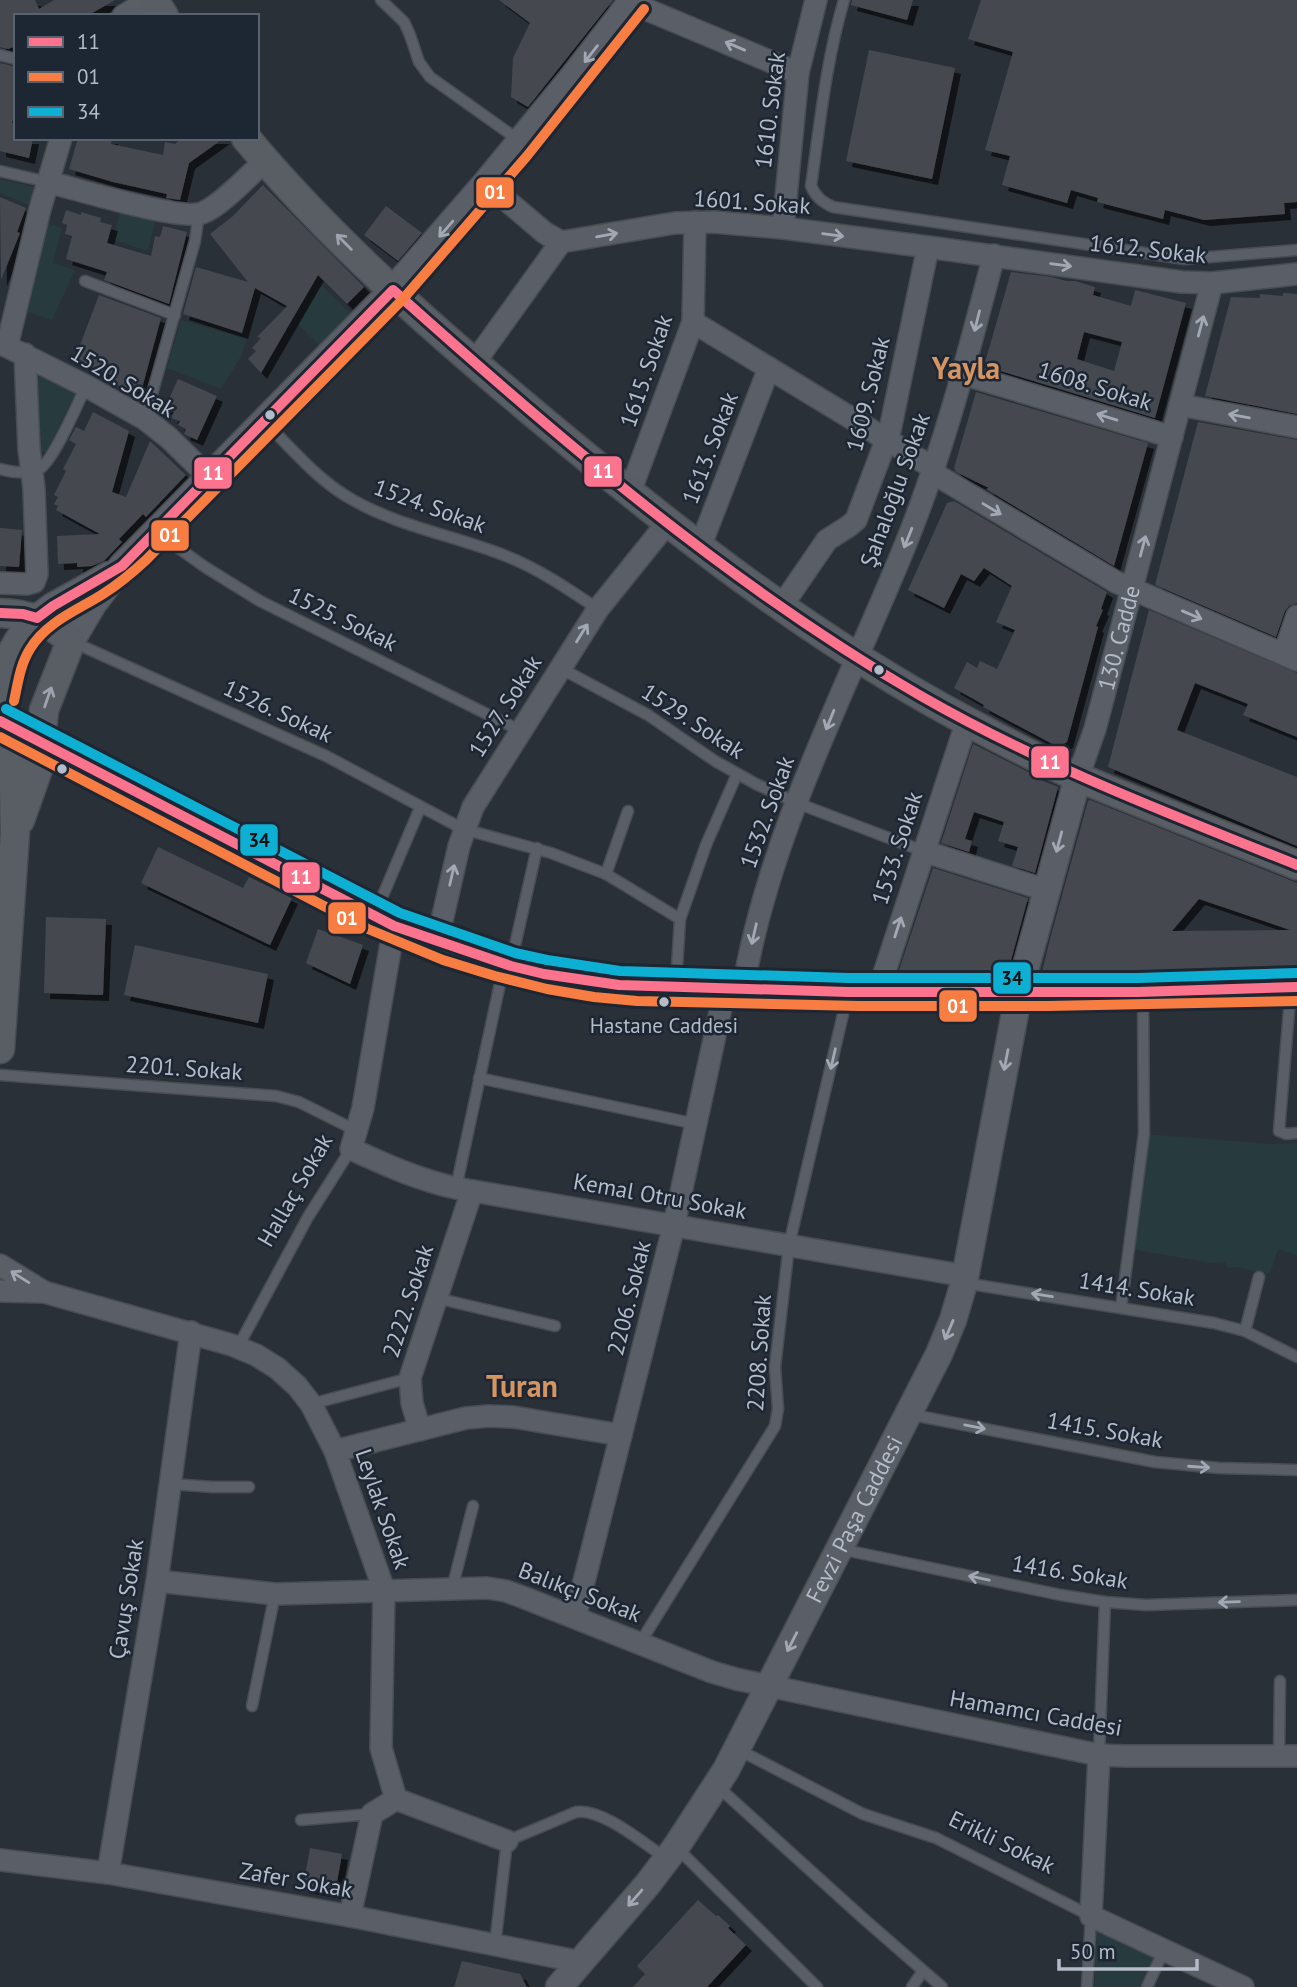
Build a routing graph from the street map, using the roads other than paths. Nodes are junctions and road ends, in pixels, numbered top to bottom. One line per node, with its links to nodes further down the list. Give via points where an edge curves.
1 (152, 0): 6 (street)
2 (381, 0): 10 (lane, via 404,22 419,62 430,77)
3 (816, 0): 7 (street, 1610. Sokak)
4 (844, 0): 20 (lane, via 824,86 811,186 824,203 1185,259)
5 (632, 1): 7 (street, one-way to 5); 10 (street, one-way to 10)
6 (127, 14)
7 (798, 73): 17 (street, 1610. Sokak)
8 (60, 140): 13 (street)
9 (248, 140): 11 (main road)
10 (521, 141): 14 (street)
11 (265, 161): 15 (street); 25 (main road, one-way to 11)
12 (0, 171): 13 (lane)
13 (48, 182): 15 (street, via 172,213); 28 (street)
14 (486, 183): 18 (street); 25 (street, one-way to 25)
15 (199, 214): 26 (lane)
16 (695, 222): 17 (street, 1601. Sokak); 18 (street, 1601. Sokak, one-way to 16); 27 (street, 1615. Sokak)
17 (783, 229): 19 (street, 1601. Sokak, one-way to 19)
18 (561, 242): 29 (street)
19 (928, 247): 21 (street, 1601. Sokak); 38 (street, 1609. Sokak)
20 (1297, 250)
21 (994, 255): 24 (street, 1612. Sokak, one-way to 24); 31 (street, Şahaloğlu Sokak, one-way to 31)
22 (1297, 274): 24 (street, 1612. Sokak)
23 (85, 281): 26 (lane)
24 (1212, 283): 33 (street, 130. Cadde, one-way to 24)
25 (393, 290): 29 (main road); 35 (street)
26 (174, 315): 34 (lane)
27 (693, 322): 30 (street); 43 (street, 1615. Sokak)
28 (11, 348): 32 (street, 1520. Sokak); 40 (street)
29 (474, 363): 43 (main road)
30 (769, 368): 38 (street); 46 (street, 1613. Sokak)
31 (963, 374): 37 (street, 1608. Sokak, one-way to 31); 41 (street, Şahaloğlu Sokak)
32 (86, 386): 34 (street, 1520. Sokak); 40 (lane, via 50,458)
33 (1180, 405): 36 (street, one-way to 33); 37 (street, 130. Cadde)
34 (145, 419): 42 (street, 1520. Sokak)
35 (264, 421): 42 (street); 51 (lane, 1524. Sokak, via 311,469 346,496 380,513 525,564)
36 (1297, 427)
37 (1172, 436): 49 (street, 130. Cadde, one-way to 37)
38 (888, 440): 41 (street); 50 (street, 1609. Sokak, via 856,520 827,540)
39 (0, 469): 40 (lane)
40 (32, 471): 48 (street, via 37,574 27,584)
41 (934, 471): 49 (street, one-way to 49); 56 (street, Şahaloğlu Sokak, one-way to 56)
42 (209, 477): 45 (street)
43 (631, 492): 44 (main road)
44 (668, 522): 46 (main road); 51 (street, 1527. Sokak)
45 (156, 531): 47 (street); 61 (lane, 1525. Sokak, via 260,601)
46 (700, 547): 50 (main road)
47 (122, 566): 54 (street); 55 (street)
48 (0, 583)
49 (1132, 590): 57 (street, one-way to 57); 64 (street, 130. Cadde)
50 (781, 607): 56 (main road)
51 (598, 609): 58 (street, 1527. Sokak, one-way to 51)
52 (0, 613): 54 (main road)
53 (1297, 616): 57 (street)
54 (37, 618): 55 (main road); 59 (main road, via 6,664)
55 (71, 641): 62 (main road, one-way to 55, via 46,703); 66 (lane, 1526. Sokak, via 326,756)
56 (856, 657): 60 (main road); 65 (street, 1532. Sokak, one-way to 65)
57 (1291, 657)
58 (560, 668): 61 (street, 1527. Sokak); 63 (lane, 1529. Sokak, via 637,709)
59 (1, 710): 62 (main road); 69 (main road, via 13,745)
60 (967, 721): 64 (main road); 71 (street, 1533. Sokak)
61 (521, 731): 68 (street, 1527. Sokak)
62 (41, 741): 69 (main road, via 38,769); 76 (main road)
63 (737, 774): 65 (lane, 1529. Sokak); 75 (lane, via 709,835)
64 (1078, 777): 72 (main road); 74 (street, 130. Cadde, one-way to 74)
65 (797, 803): 71 (lane, 1529. Sokak); 81 (street, 1532. Sokak, one-way to 81)
66 (421, 808): 68 (lane, 1526. Sokak); 76 (lane)
67 (628, 811): 73 (lane)
68 (463, 829): 70 (lane, 1526. Sokak); 77 (street, 1527. Sokak, one-way to 68)
69 (15, 833): 86 (main road)
70 (537, 848): 73 (lane, 1526. Sokak); 78 (lane)
71 (923, 851): 74 (street); 83 (street, 1533. Sokak, one-way to 71)
72 (1297, 865)
73 (606, 874): 75 (lane, 1526. Sokak)
74 (1046, 890): 84 (street, 130. Cadde)
75 (680, 919): 80 (lane)
76 (384, 921): 77 (main road); 91 (street, Hallaç Sokak, via 363,1108)
77 (437, 942): 78 (main road)
78 (507, 965): 80 (main road, via 579,980); 88 (lane)
79 (1294, 987): 85 (main road); 90 (lane, via 1279,1130)
80 (676, 988): 81 (main road)
81 (734, 989): 82 (main road); 89 (street, 2206. Sokak)
82 (848, 992): 83 (main road); 94 (lane, 2208. Sokak, one-way to 94)
83 (878, 992): 84 (main road)
84 (1019, 992): 85 (main road); 97 (street, Fevzi Paşa Caddesi, one-way to 97)
85 (1143, 992): 101 (lane, via 1144,1134)
86 (0, 1049)
87 (0, 1075): 91 (lane, 2201. Sokak, via 276,1096 299,1102)
88 (480, 1078): 89 (lane); 92 (lane)
89 (696, 1124): 93 (street, 2206. Sokak)
90 (1297, 1133)
91 (354, 1140): 92 (street, Kemal Otru Sokak, via 407,1174); 105 (lane, Hallaç Sokak)
92 (464, 1189): 93 (street, Kemal Otru Sokak); 100 (street, 2222. Sokak)
93 (674, 1225): 94 (street, Kemal Otru Sokak); 111 (street, 2206. Sokak)
94 (789, 1245): 97 (street, Kemal Otru Sokak); 125 (lane, 2208. Sokak, via 775,1367 775,1426)
95 (0, 1265): 99 (street, Leylak Sokak, one-way to 95)
96 (1259, 1277): 103 (lane)
97 (965, 1279): 101 (lane, 1414. Sokak, one-way to 97); 109 (street, Fevzi Paşa Caddesi, one-way to 109, via 939,1354)
98 (0, 1291): 99 (street, Leylak Sokak)
99 (44, 1292): 104 (street, Leylak Sokak)
100 (436, 1298): 102 (lane); 107 (street, 2222. Sokak)
101 (1121, 1308): 103 (lane, 1414. Sokak)
102 (555, 1326)
103 (1245, 1331): 106 (lane, 1414. Sokak)
104 (191, 1332): 105 (street, Leylak Sokak); 114 (street, Çavuş Sokak)
105 (238, 1347): 108 (street, Leylak Sokak, via 277,1368)
106 (1297, 1357)
107 (410, 1378): 108 (lane); 110 (street, 2222. Sokak, via 411,1403)
108 (311, 1404): 112 (street, Leylak Sokak)
109 (908, 1414): 113 (lane, 1415. Sokak, one-way to 113, via 1166,1463); 117 (street, Fevzi Paşa Caddesi)
110 (420, 1430): 111 (street, via 489,1416); 112 (street)
111 (621, 1435): 124 (street, 2206. Sokak)
112 (335, 1451): 120 (street, Leylak Sokak)
113 (1297, 1470)
114 (170, 1484): 115 (lane); 118 (street, Çavuş Sokak)
115 (249, 1487)
116 (473, 1506): 119 (lane)
117 (839, 1549): 123 (lane, 1416. Sokak, one-way to 117); 127 (street, Fevzi Paşa Caddesi, one-way to 127)
118 (157, 1580): 121 (street, Balıkçı Sokak); 139 (street, Çavuş Sokak)
119 (452, 1588): 120 (street, Balıkçı Sokak); 124 (street, Balıkçı Sokak, via 506,1591)
120 (384, 1590): 121 (street, Balıkçı Sokak); 133 (street, Leylak Sokak, via 381,1748)
121 (275, 1594): 128 (lane)
122 (1297, 1600): 123 (lane, 1416. Sokak, one-way to 123)
123 (1105, 1602): 130 (lane)
124 (575, 1617): 125 (street, Balıkçı Sokak)
125 (639, 1643): 127 (street, Balıkçı Sokak, via 712,1672)
126 (1280, 1681): 131 (lane)
127 (769, 1687): 129 (street, Fevzi Paşa Caddesi); 130 (street, Hamamcı Caddesi)
128 (252, 1706)
129 (737, 1749): 132 (street, Fevzi Paşa Caddesi); 141 (lane, Erikli Sokak, via 863,1814 936,1839)
130 (1099, 1755): 131 (street, Hamamcı Caddesi); 141 (street)
131 (1288, 1756)
132 (716, 1785): 137 (street, Fevzi Paşa Caddesi); 145 (lane)
133 (396, 1799): 134 (street); 136 (street)
134 (372, 1814): 135 (lane); 140 (street)
135 (301, 1820)
136 (507, 1841): 137 (lane, via 584,1811); 142 (lane)
137 (671, 1853): 144 (street, Fevzi Paşa Caddesi, one-way to 144); 147 (lane)
138 (0, 1860): 139 (street, Zafer Sokak)
139 (108, 1873): 140 (street, Zafer Sokak)
140 (350, 1916): 142 (street, Zafer Sokak)
141 (1091, 1916): 143 (street, Erikli Sokak); 150 (lane)
142 (495, 1945): 144 (street, Zafer Sokak)
143 (1164, 1950): 151 (lane); 152 (street, Erikli Sokak)
144 (581, 1962): 146 (street, Fevzi Paşa Caddesi)
145 (923, 1971): 148 (lane); 149 (lane)
146 (559, 1987)
147 (817, 1987)
148 (912, 1987)
149 (942, 1987)
150 (1087, 1987)
151 (1147, 1987)
152 (1243, 1987)

